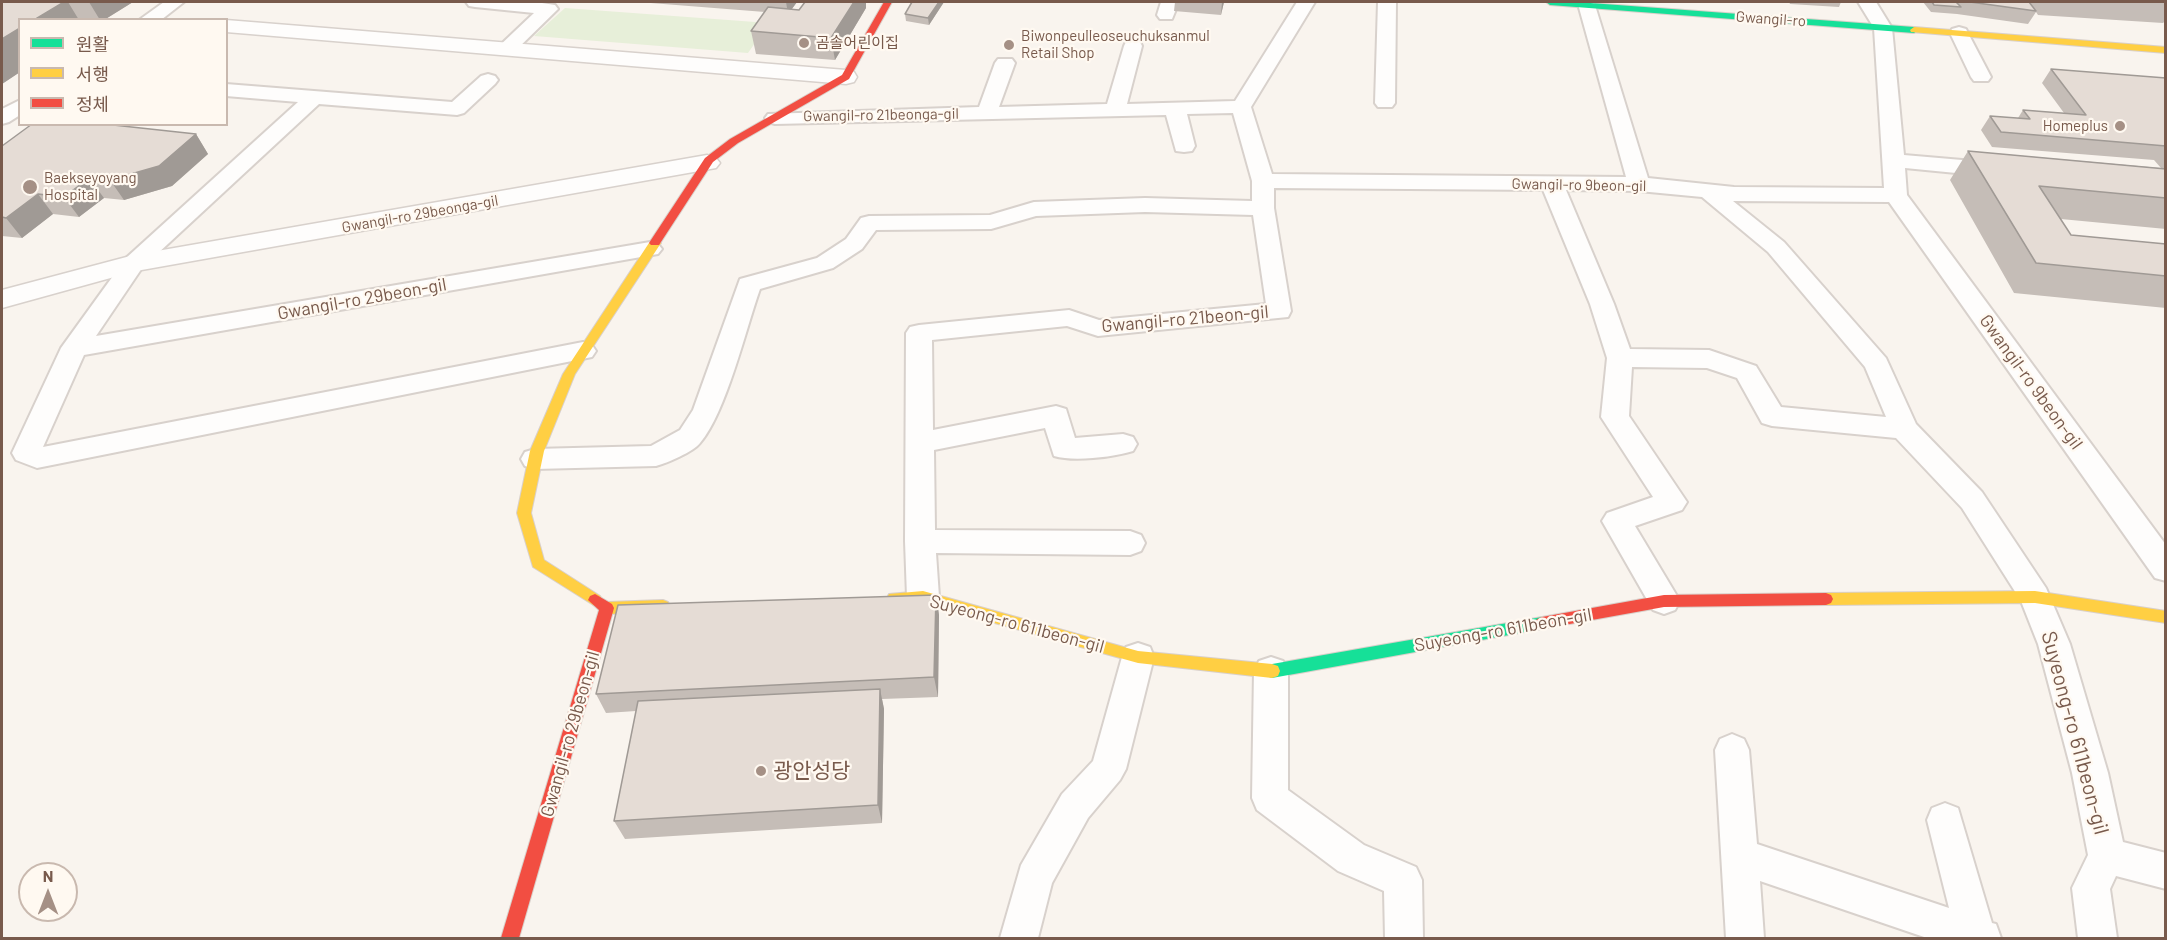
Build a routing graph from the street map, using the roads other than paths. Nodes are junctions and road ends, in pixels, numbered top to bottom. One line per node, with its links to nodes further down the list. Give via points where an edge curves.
1 (175, 2): 9 (lane)
2 (476, 2): 14 (lane, via 549,9)
3 (888, 2): 17 (street)
4 (1306, 2): 24 (lane)
5 (1387, 2): 22 (lane)
6 (1550, 2): 8 (street, Gwangil-ro)
7 (1867, 2): 11 (lane)
8 (1586, 3): 11 (street, Gwangil-ro); 36 (lane)
9 (151, 18)
10 (228, 19): 14 (street)
11 (1883, 27): 12 (street, Gwangil-ro); 31 (lane, Gwangil-ro 9beon-gil)
12 (1959, 33): 15 (street, Gwangil-ro); 18 (lane)
13 (1132, 46): 26 (lane)
14 (506, 49): 17 (street)
15 (2166, 50)
16 (1005, 63): 27 (lane)
17 (846, 77): 29 (street)
18 (1981, 77)
19 (488, 80): 21 (lane, via 457,109)
20 (228, 90): 21 (lane)
21 (315, 97): 41 (lane, Gwangil-ro 29beonga-gil)
22 (1385, 103)
23 (18, 107): 28 (lane)
24 (1241, 107): 25 (lane, Gwangil-ro 21beonga-gil); 34 (lane, Gwangil-ro 21beon-gil)
25 (1175, 108): 26 (lane, Gwangil-ro 21beonga-gil); 30 (lane)
26 (1115, 110): 27 (lane, Gwangil-ro 21beonga-gil)
27 (987, 113): 29 (lane, Gwangil-ro 21beonga-gil)
28 (2, 118)
29 (775, 118): 32 (street, via 734,141)
30 (1184, 146)
31 (1892, 160): 33 (lane); 38 (lane, Gwangil-ro 9beon-gil)
32 (707, 163): 40 (street); 41 (street, Gwangil-ro 29beonga-gil)
33 (2023, 173)
34 (1263, 181): 35 (lane, Gwangil-ro 9beon-gil); 39 (lane, Gwangil-ro 21beon-gil)
35 (1552, 184): 36 (lane, Gwangil-ro 9beon-gil); 45 (lane)
36 (1638, 184): 37 (lane, Gwangil-ro 9beon-gil)
37 (1709, 192): 38 (lane, Gwangil-ro 9beon-gil); 46 (lane, Suyeong-ro 611beon-gil, via 1776,247 1877,364)
38 (1896, 195): 52 (lane, Gwangil-ro 9beon-gil)
39 (1263, 208): 47 (lane, Gwangil-ro 21beon-gil, via 1280,311 1098,328 1069,318 919,333); 49 (lane, via 1145,205 1034,209 991,222 868,223 854,244 825,263 749,284 706,410 690,437 656,456)
40 (650, 249): 43 (lane, Gwangil-ro 29beon-gil); 44 (street)
41 (134, 263): 42 (street, Gwangil-ro 29beonga-gil); 43 (lane, Gwangil-ro 29beonga-gil)
42 (2, 299)
43 (74, 348): 44 (lane, Gwangil-ro 29beonga-gil, via 26,453 37,458)
44 (583, 351): 49 (street, via 568,374)
45 (1620, 358): 46 (lane, via 1709,359 1747,372 1772,416); 56 (lane, via 1615,417 1672,502 1617,521)
46 (1904, 429): 54 (lane, Suyeong-ro 611beon-gil, via 1972,500)
47 (919, 443): 48 (lane, via 1056,416 1064,449); 50 (lane, Gwangil-ro 21beon-gil)
48 (1123, 444)
49 (535, 459): 58 (street, via 524,513 538,564)
50 (920, 541): 51 (lane); 53 (lane, Gwangil-ro 21beon-gil)
51 (1130, 543)
52 (2166, 569)
53 (923, 597): 55 (street, Suyeong-ro 611beon-gil); 60 (street, Suyeong-ro 611beon-gil)
54 (2035, 597): 56 (street, Suyeong-ro 611beon-gil); 59 (street, Suyeong-ro 611beon-gil); 65 (lane, Suyeong-ro 611beon-gil, via 2060,666 2090,773)
55 (876, 599)
56 (1664, 601): 61 (street, Suyeong-ro 611beon-gil)
57 (677, 606): 58 (street)
58 (607, 608): 68 (street, Gwangil-ro 29beon-gil)
59 (2166, 617)
60 (1138, 657): 61 (street, Suyeong-ro 611beon-gil); 69 (lane, via 1108,769 1076,806 1034,878)
61 (1270, 671): 70 (lane, via 1270,798 1351,858 1403,880)
62 (1732, 750): 64 (lane)
63 (1945, 820): 67 (lane)
64 (1739, 856): 67 (lane); 71 (lane)
65 (2107, 856): 66 (lane); 72 (lane, Suyeong-ro 611beon-gil, via 2091,888)
66 (2166, 871)
67 (1979, 937)
68 (510, 939)
69 (1019, 939)
70 (1404, 939)
71 (1745, 939)
72 (2098, 939)

